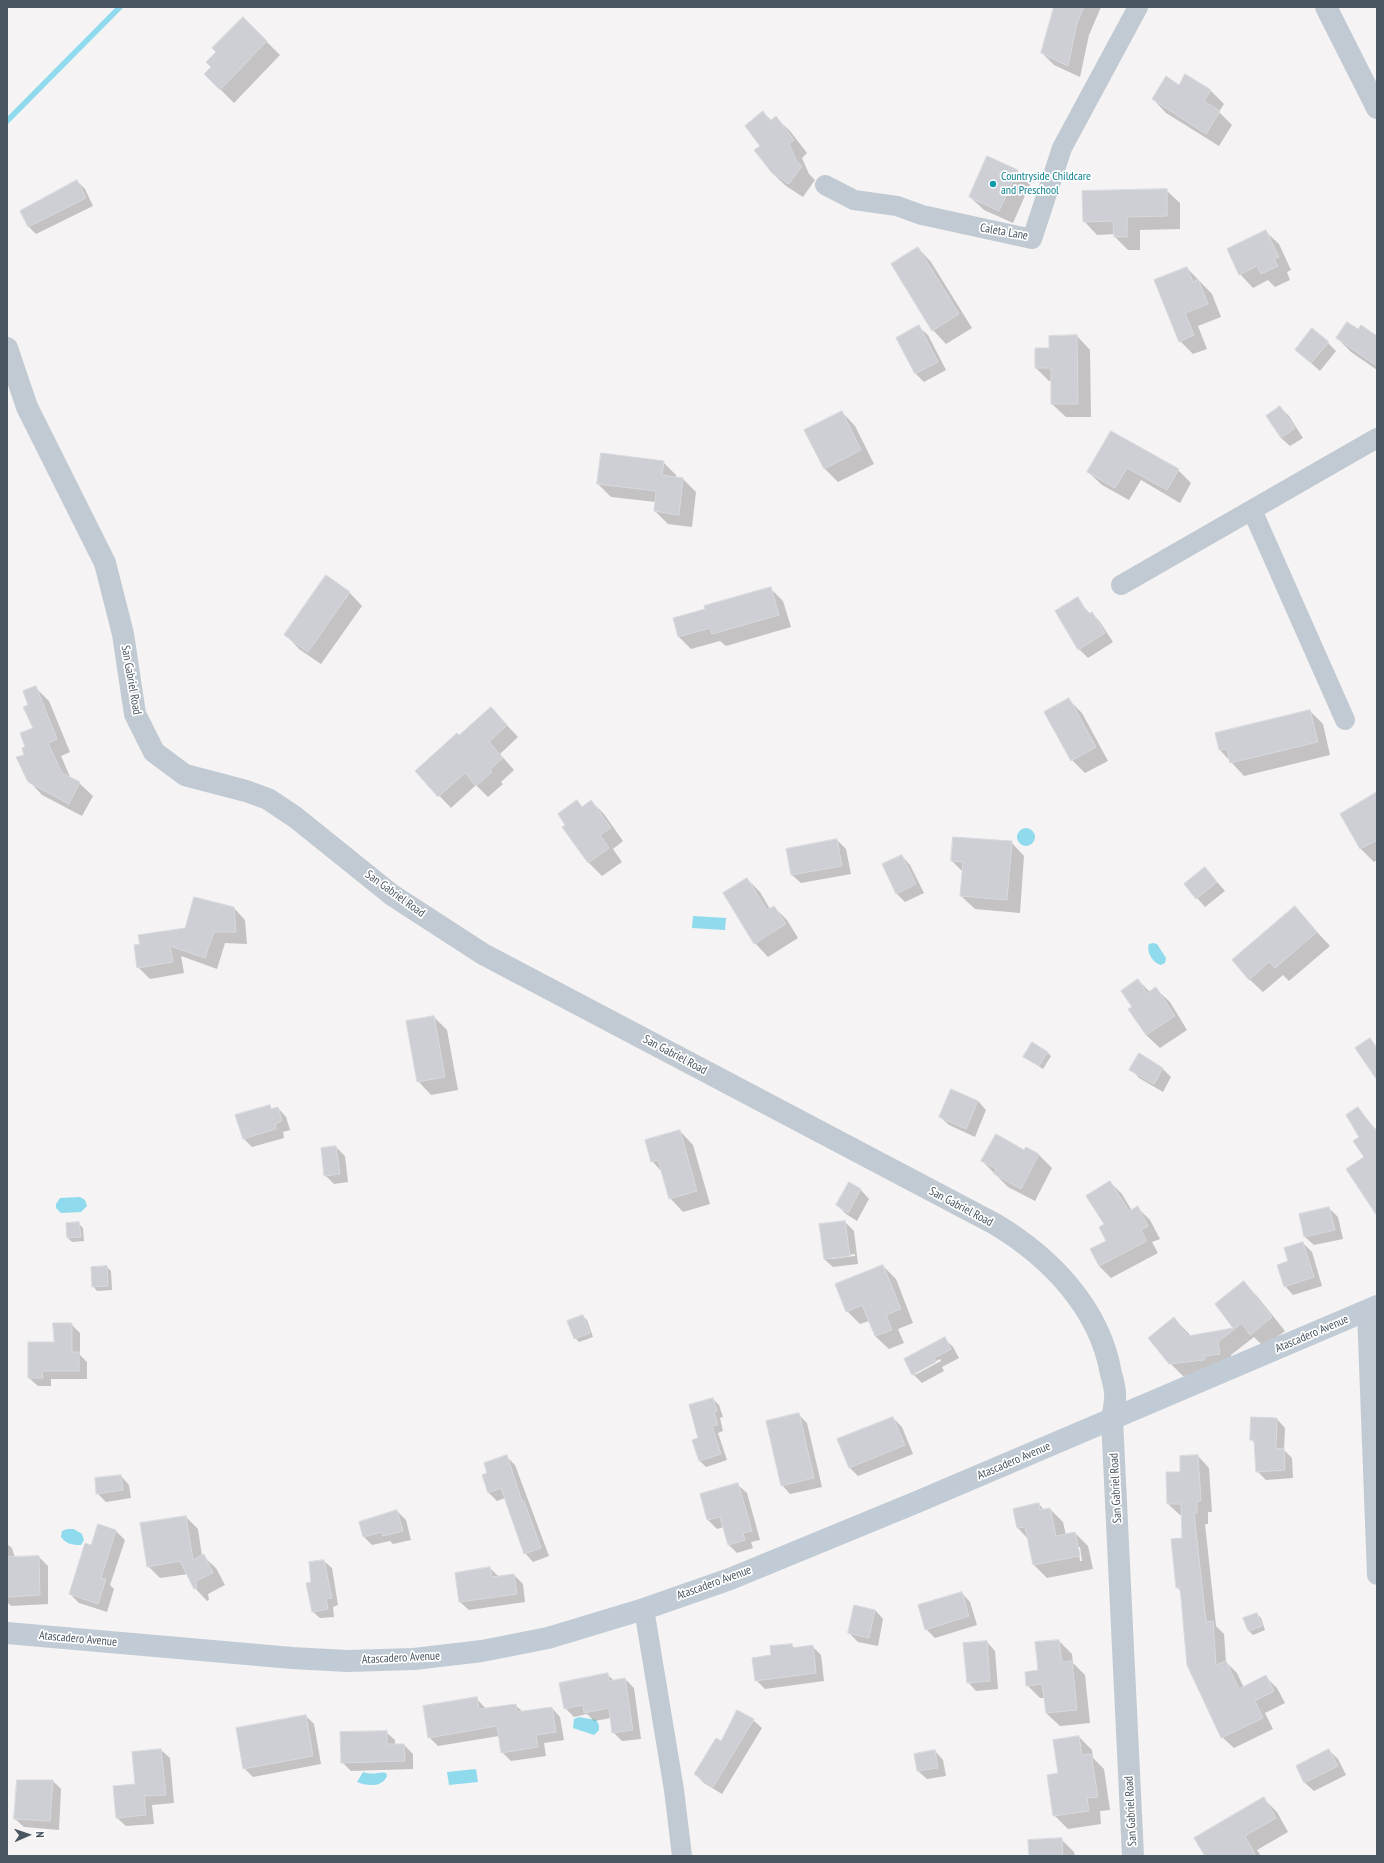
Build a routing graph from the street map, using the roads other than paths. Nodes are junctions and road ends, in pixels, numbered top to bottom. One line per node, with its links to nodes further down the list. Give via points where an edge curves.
1 (1138, 7): 4 (street, Caleta Lane, via 1062,148 1032,239 922,215 896,206 854,200)
2 (1326, 7): 3 (street)
3 (1377, 108)
4 (825, 185)
5 (7, 348): 11 (street, San Gabriel Road, via 27,407 105,562 122,634 134,714 154,752 185,775 268,799 295,817 392,894 483,954 1012,1234 1059,1274 1094,1324 1109,1361 1116,1396)
6 (1377, 438): 7 (street)
7 (1252, 510): 8 (street); 9 (street)
8 (1121, 585)
9 (1345, 720)
10 (1372, 1308): 11 (main road, Atascadero Avenue); 12 (street)
11 (1112, 1419): 13 (main road, Atascadero Avenue, via 730,1579); 16 (street, San Gabriel Road)
12 (1377, 1575)
13 (644, 1609): 14 (main road, Atascadero Avenue, via 548,1638 482,1651 414,1659 346,1661 292,1658); 15 (street, via 674,1790)
14 (7, 1633)
15 (682, 1856)
16 (1133, 1856)

